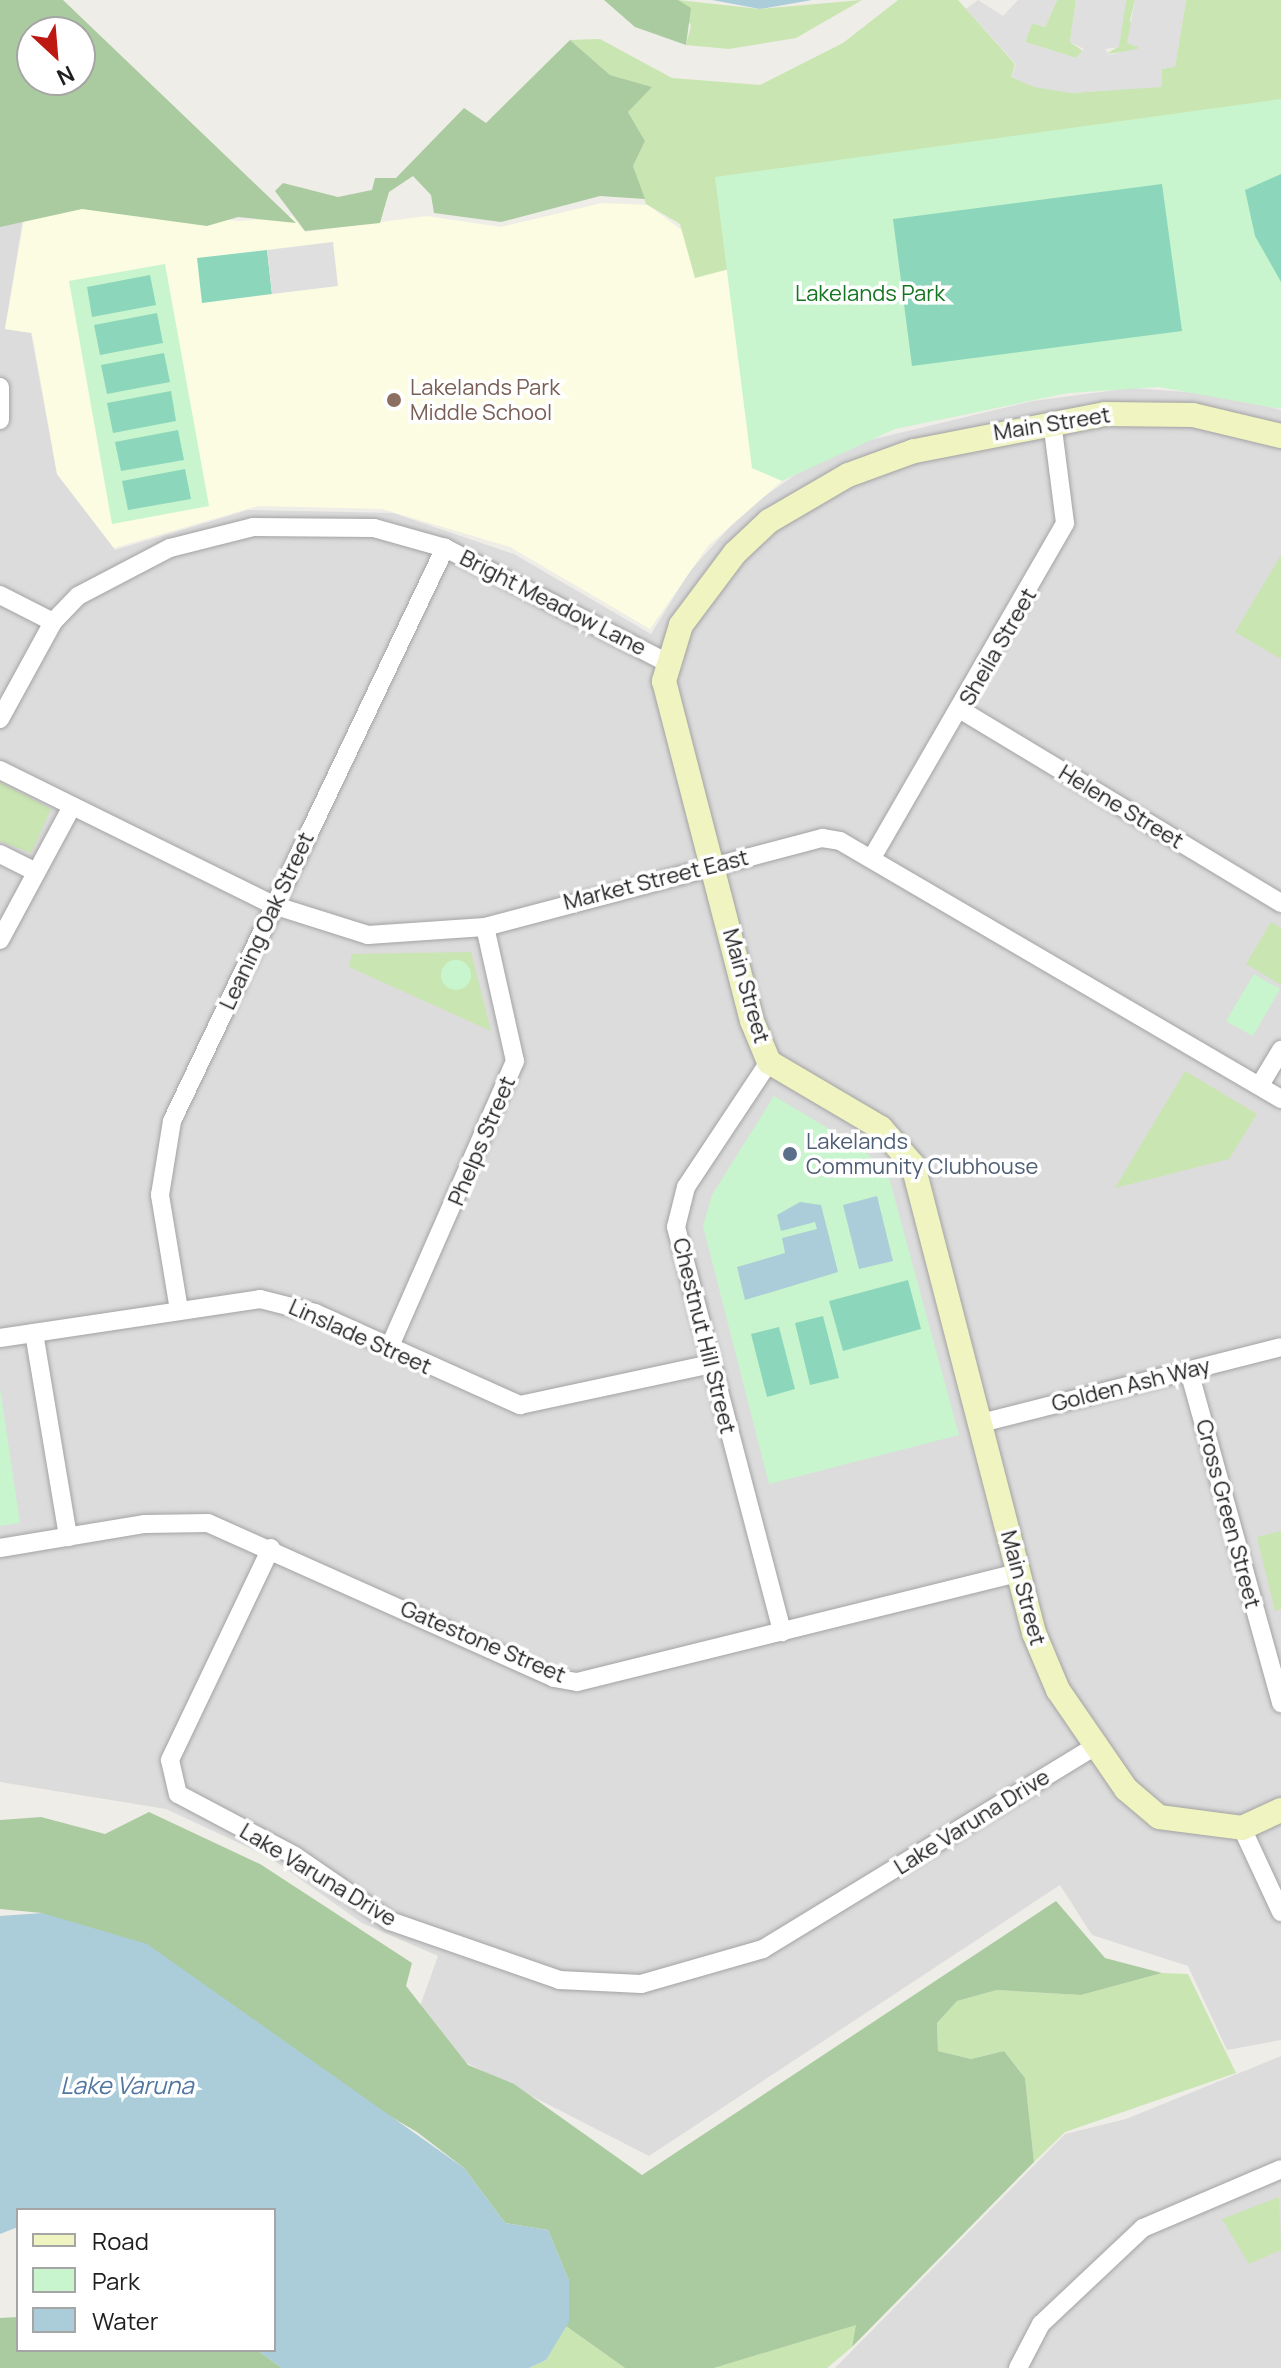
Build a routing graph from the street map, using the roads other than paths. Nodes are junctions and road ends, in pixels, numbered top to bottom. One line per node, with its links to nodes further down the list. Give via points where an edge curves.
1 (0, 387): 2 (street)
2 (0, 420)
3 (1052, 421): 4 (street, Main Street, via 1172,413); 8 (street, Main Street, via 914,451 807,496 735,553 681,625); 9 (street, Sheila Street, via 1065,523)
4 (1281, 436)
5 (445, 548): 7 (street, Bright Meadow Lane, via 328,524 236,529 107,575); 8 (street, Bright Meadow Lane); 18 (street, Leaning Oak Street)
6 (0, 595): 7 (street)
7 (53, 622): 10 (street, Bright Meadow Lane)
8 (664, 661): 15 (street, Main Street, via 667,701)
9 (961, 710): 14 (street, Sheila Street); 17 (street, Helene Street)
10 (0, 719)
11 (0, 770): 12 (street, Market Street East)
12 (71, 808): 16 (street); 18 (street, Market Street East)
13 (0, 854): 16 (street)
14 (873, 856): 15 (street, Market Street East, via 822,838); 23 (street, Market Street East)
15 (712, 865): 19 (street, Market Street East); 22 (street, Main Street)
16 (36, 872): 20 (street)
17 (1281, 903)
18 (273, 905): 19 (street, Market Street East, via 368,935); 25 (street, Leaning Oak Street, via 162,1152 160,1195)
19 (485, 927): 28 (street, Phelps Street, via 515,1061)
20 (0, 940)
21 (1281, 1050): 23 (street)
22 (769, 1062): 30 (street, Chestnut Hill Street, via 677,1210); 32 (street, Main Street, via 902,1145)
23 (1260, 1085): 24 (street, Market Street East)
24 (1281, 1099)
25 (179, 1310): 26 (street, Linslade Street); 28 (street, Linslade Street, via 279,1301)
26 (34, 1333): 27 (street, Linslade Street); 33 (street)
27 (0, 1338)
28 (390, 1346): 30 (street, Linslade Street, via 520,1405)
29 (1281, 1347): 31 (street, Golden Ash Way)
30 (711, 1364): 37 (street, Chestnut Hill Street)
31 (1189, 1371): 32 (street, Golden Ash Way); 38 (street, Cross Green Street)
32 (981, 1423): 36 (street, Main Street)
33 (68, 1537): 34 (street, Gatestone Street); 35 (street, Gatestone Street, via 208,1523)
34 (0, 1548)
35 (271, 1548): 37 (street, Gatestone Street, via 554,1678 596,1682); 39 (street, Lake Varuna Drive, via 170,1760 178,1794 295,1856 390,1921 559,1980 652,1983 763,1949)
36 (1018, 1573): 37 (street, Gatestone Street); 39 (street, Main Street, via 1044,1664)
37 (782, 1632)
38 (1281, 1703)
39 (1095, 1746): 41 (street, Main Street, via 1126,1789 1159,1817)
40 (1281, 1810): 41 (street)
41 (1242, 1828): 42 (street)
42 (1281, 1912)
43 (1281, 2169): 44 (street, via 1143,2228 1041,2324)
44 (1018, 2368)

